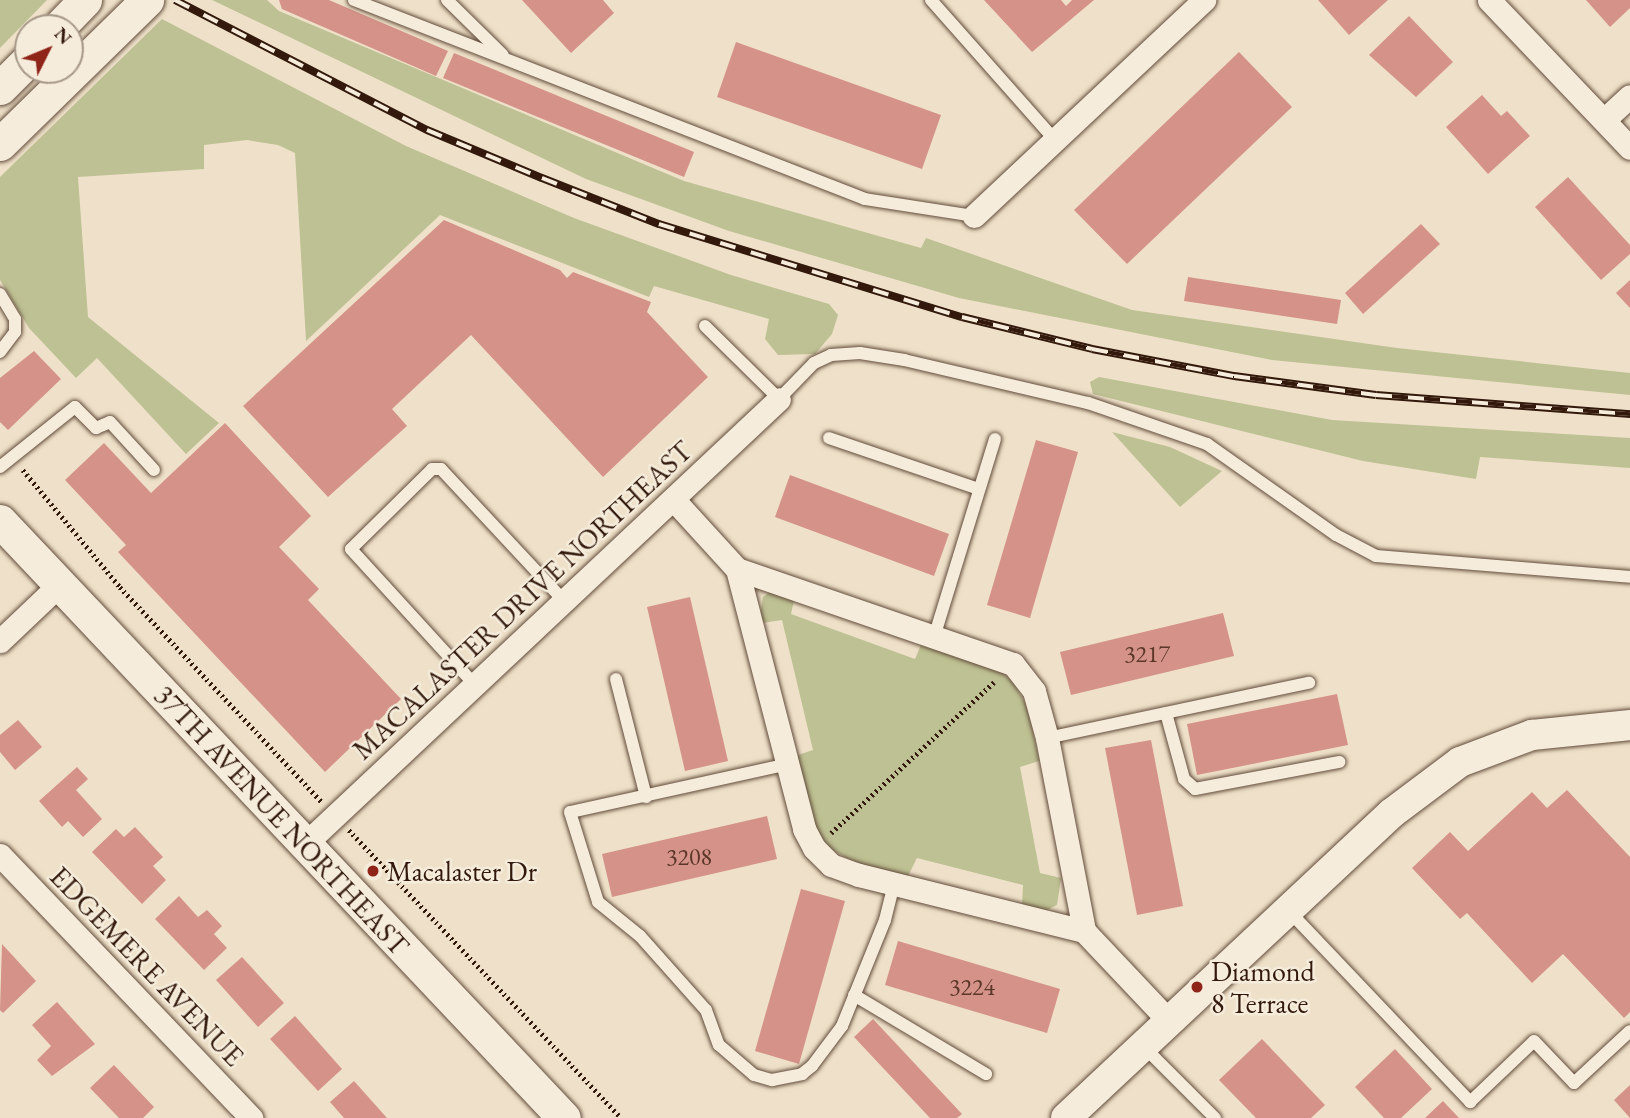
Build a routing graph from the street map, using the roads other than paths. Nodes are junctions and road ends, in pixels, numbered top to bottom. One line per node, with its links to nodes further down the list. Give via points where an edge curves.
1 (147, 0): 13 (main road)
2 (354, 0): 7 (lane)
3 (447, 0): 7 (lane)
4 (931, 0): 12 (lane)
5 (1204, 0): 12 (street)
6 (1489, 0): 11 (street)
7 (505, 58): 15 (lane, via 865,199)
8 (14, 74): 9 (main road)
9 (0, 88)
10 (1630, 96): 11 (street)
11 (1604, 120): 14 (street)
12 (1055, 140): 15 (street)
13 (0, 144)
14 (1630, 148)
15 (974, 216)
16 (0, 294): 18 (lane, via 12,311 15,332)
17 (705, 326): 19 (lane)
18 (0, 352)
19 (779, 398): 25 (street, MACALASTER DRIVE NORTHEAST); 28 (lane, via 814,363 831,355 860,353 904,360 1088,404 1207,444 1336,535 1376,556)
20 (829, 438): 24 (lane)
21 (995, 439): 24 (lane)
22 (0, 467): 23 (lane, via 75,407 96,428 110,422)
23 (153, 470)
24 (979, 489): 31 (lane, via 976,513)
25 (673, 499): 27 (street); 30 (street, MACALASTER DRIVE NORTHEAST)
26 (0, 522): 29 (main road, 37TH AVENUE NORTHEAST)
27 (737, 569): 31 (street); 40 (street)
28 (1630, 577)
29 (60, 584): 32 (street); 42 (main road, 37TH AVENUE NORTHEAST)
30 (564, 601): 35 (street, MACALASTER DRIVE NORTHEAST); 35 (lane, via 441,470 432,469 351,549)
31 (935, 634): 38 (street, via 1013,664 1034,691)
32 (0, 640)
33 (616, 679): 41 (lane)
34 (1309, 683): 36 (lane)
35 (475, 685): 42 (street, MACALASTER DRIVE NORTHEAST)
36 (1166, 713): 38 (lane); 39 (lane, via 1184,779 1195,789)
37 (1630, 725): 45 (street, via 1532,735 1460,762 1392,813)
38 (1046, 738): 46 (street)
39 (1339, 762)
40 (789, 764): 41 (lane); 44 (street, via 804,830 814,848 831,864)
41 (646, 797): 47 (lane, via 570,812 582,857 598,902 640,936 706,1010 719,1045 728,1055 754,1075 772,1080 802,1074 842,1026)
42 (305, 844): 53 (main road, 37TH AVENUE NORTHEAST)
43 (0, 855): 52 (street, EDGEMERE AVENUE)
44 (894, 884): 46 (street); 47 (lane, via 885,920)
45 (1288, 909): 48 (street); 49 (lane, via 1470,1102 1534,1041 1574,1083)
46 (1084, 931): 48 (street)
47 (854, 995): 51 (lane)
48 (1170, 1021): 50 (street)
49 (1630, 1031)
50 (1143, 1046): 54 (street); 55 (lane)
51 (986, 1074)
52 (251, 1118)
53 (564, 1118)
54 (1066, 1118)
55 (1215, 1118)

